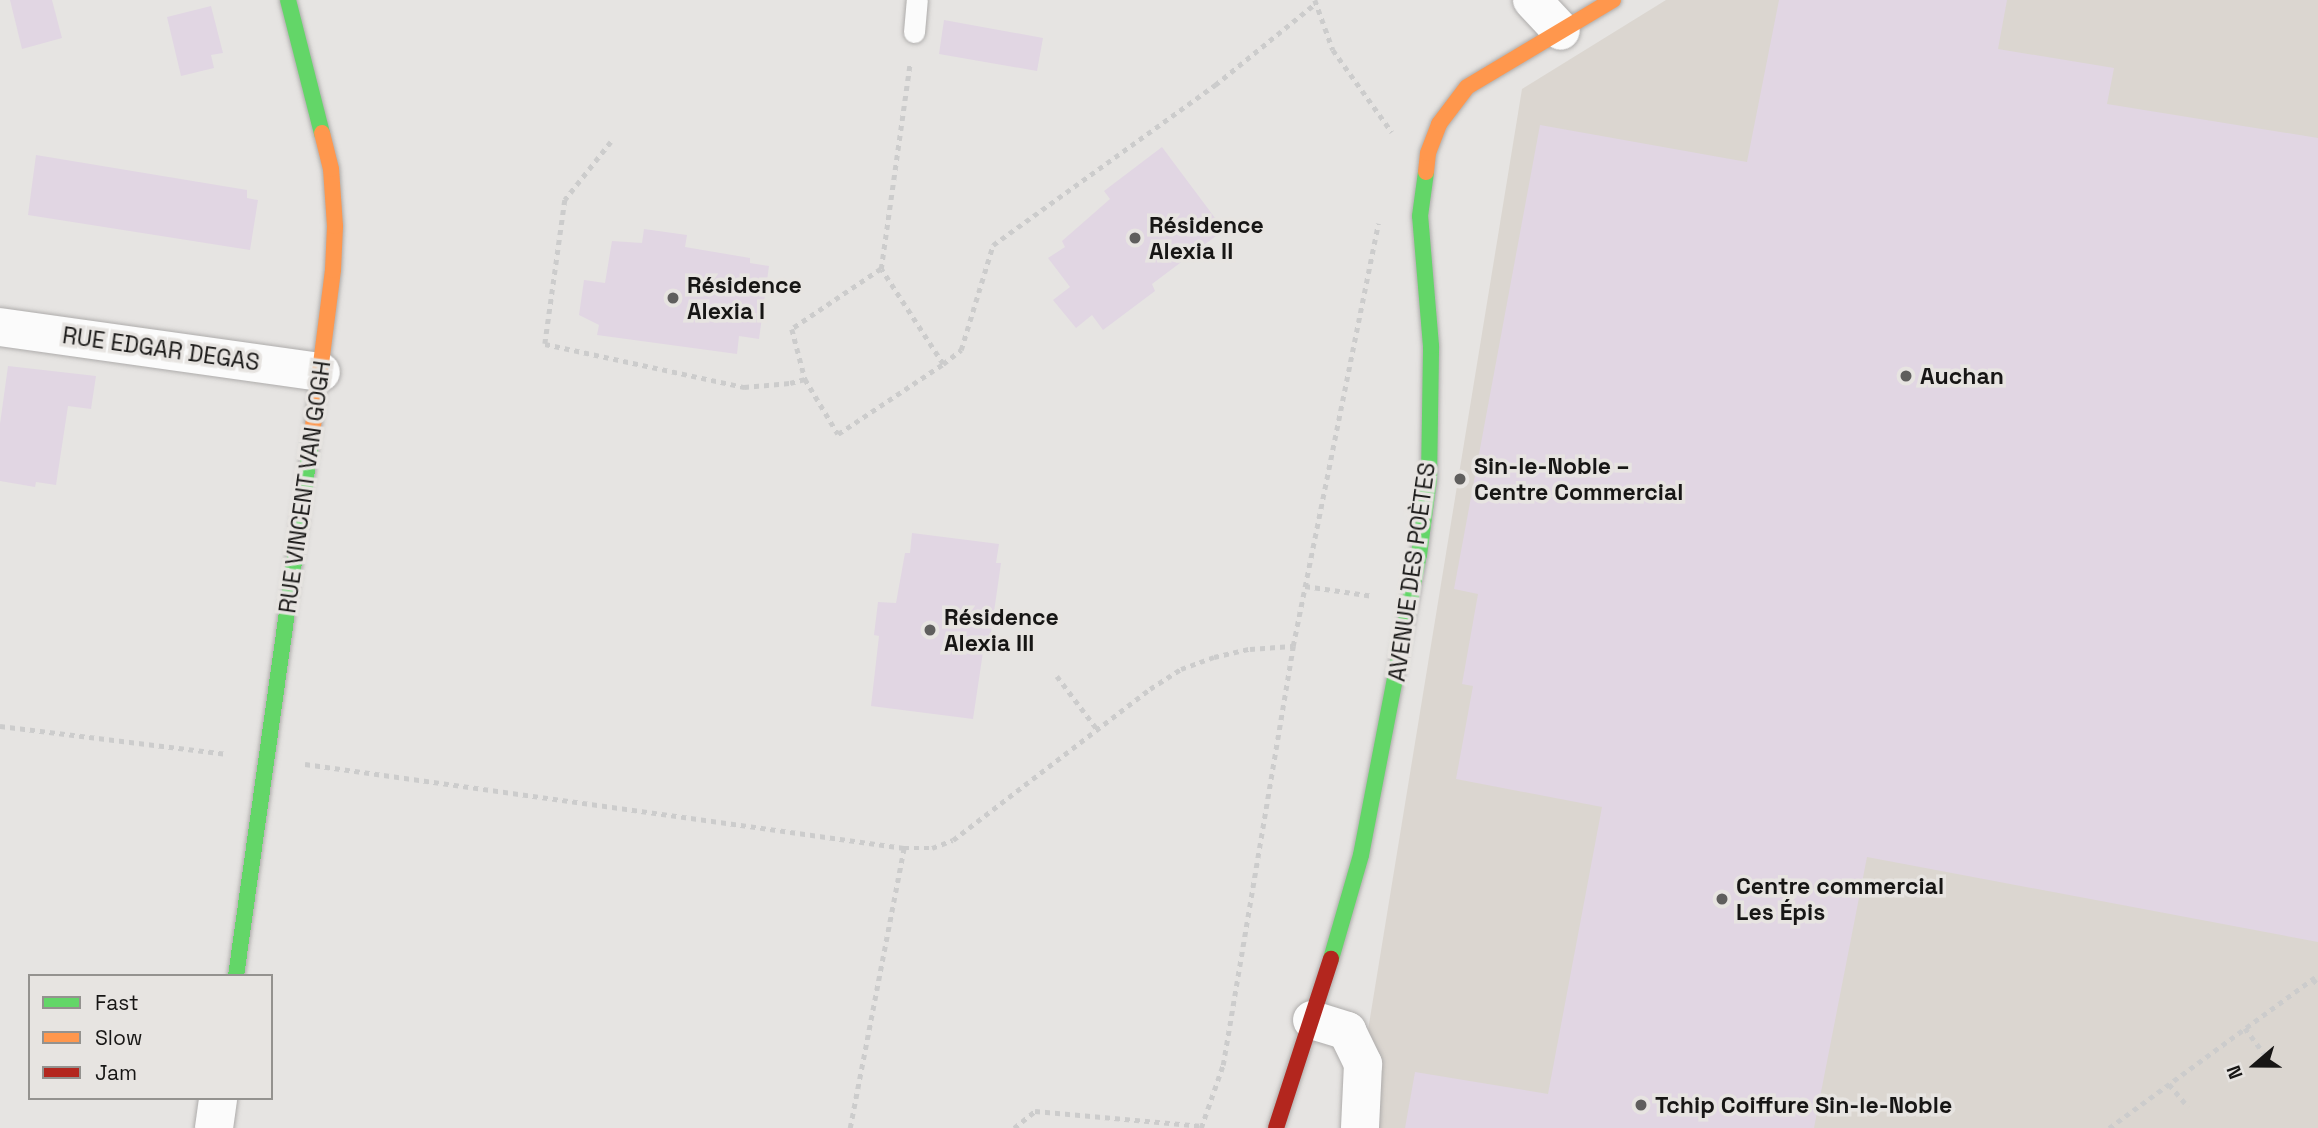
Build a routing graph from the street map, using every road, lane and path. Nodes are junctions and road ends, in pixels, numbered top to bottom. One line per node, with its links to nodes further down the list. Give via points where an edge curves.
1 (288, 0): 14 (street, RUE VINCENT VAN GOGH, via 326,141 334,202 333,270)
2 (917, 0): 7 (lane)
3 (1532, 0): 6 (street)
4 (1613, 0): 6 (street, AVENUE DES POÈTES)
5 (1316, 2): 9 (path, via 1333,50); 13 (path, via 1215,85 993,245 961,351)
6 (1562, 31): 9 (street, AVENUE DES POÈTES, via 1481,76 1458,97 1439,124)
7 (914, 32): 11 (path)
8 (611, 142): 15 (path, via 565,200 545,344 744,387)
9 (1424, 175): 17 (street, AVENUE DES POÈTES, via 1420,216 1431,346 1429,456)
10 (1378, 218): 16 (path)
11 (881, 269): 13 (path); 15 (path, via 792,329)
12 (0, 327): 14 (street, RUE EDGAR DEGAS)
13 (943, 364): 15 (path, via 838,434)
14 (321, 372): 22 (street, RUE VINCENT VAN GOGH)
15 (805, 379)
16 (1305, 586): 17 (path); 18 (path)
17 (1412, 601): 27 (street, AVENUE DES POÈTES, via 1361,855)
18 (1293, 646): 21 (path, via 1250,649 1181,669); 33 (path, via 1225,1052)
19 (1057, 676): 21 (path)
20 (0, 726): 22 (path)
21 (1097, 729): 23 (path, via 953,840 932,848)
22 (268, 759): 23 (path); 24 (street, RUE VINCENT VAN GOGH)
23 (904, 848): 35 (path)
24 (236, 974)
25 (2316, 977): 26 (path); 28 (path)
26 (2318, 985)
27 (1312, 1020): 37 (street, AVENUE DES POÈTES); 38 (street, via 1347,1031 1363,1063)
28 (2245, 1028): 29 (path); 30 (path)
29 (2268, 1058)
30 (2169, 1084): 32 (path); 39 (path)
31 (218, 1100): 34 (street)
32 (2188, 1107)
33 (1202, 1127): 36 (path, via 1035,1111)
34 (214, 1128)
35 (850, 1128)
36 (1014, 1128)
37 (1276, 1128)
38 (1360, 1128)
39 (2109, 1128)

